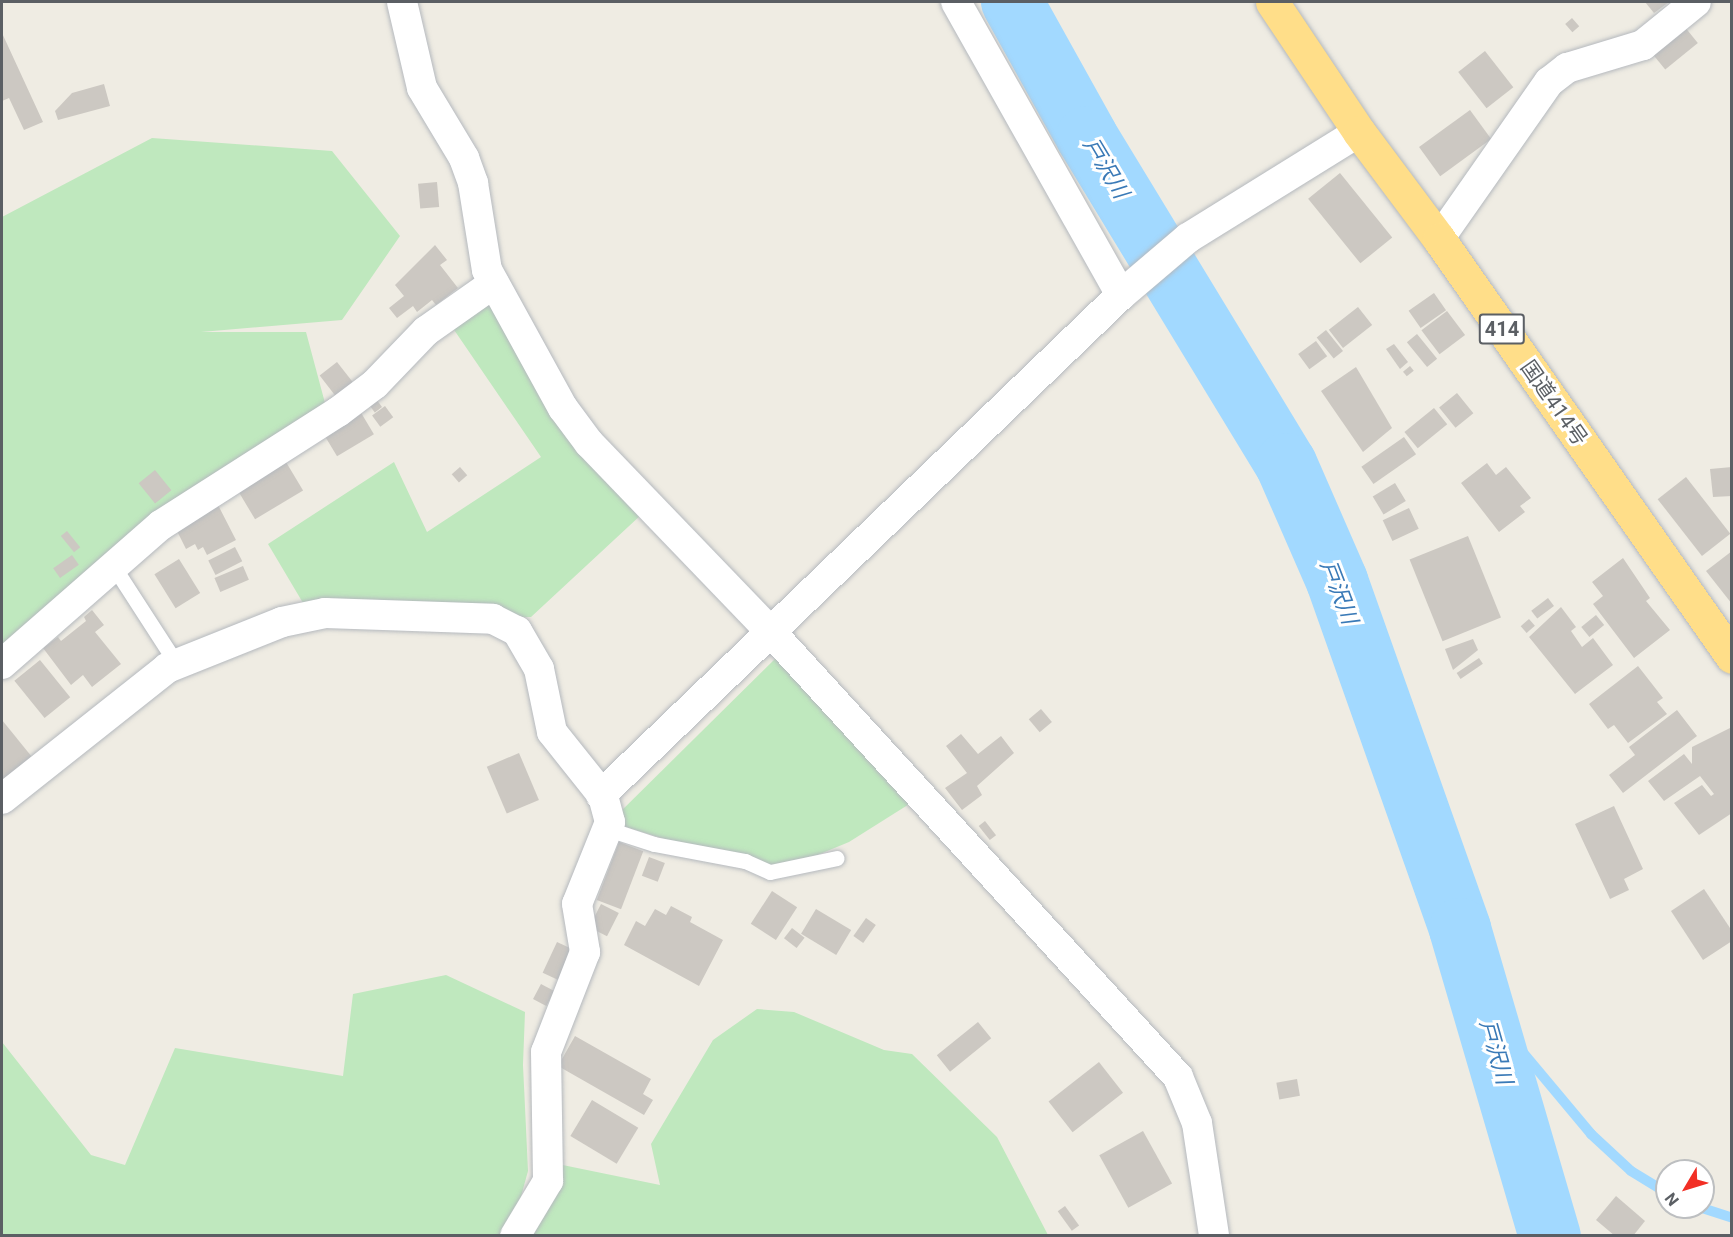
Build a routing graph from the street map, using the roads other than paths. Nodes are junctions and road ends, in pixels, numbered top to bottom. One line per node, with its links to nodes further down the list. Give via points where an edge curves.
1 (402, 2): 7 (street, via 422,88 464,158 473,183 487,270)
2 (956, 2): 8 (street)
3 (1272, 2): 5 (highway, 国道414号 / 414)
4 (1696, 2): 6 (street, via 1643,45 1567,68 1549,82)
5 (1359, 132): 6 (highway, 国道414号 / 414); 8 (street, via 1188,238)
6 (1439, 239): 11 (highway, 国道414号 / 414)
7 (494, 283): 9 (street, via 426,332 375,384 338,412 199,498); 10 (street, via 563,408 589,443)
8 (1121, 295): 10 (street)
9 (112, 564): 12 (lane); 13 (street)
10 (771, 632): 14 (street); 19 (street, via 1178,1077 1197,1123)
11 (1731, 657)
12 (176, 663): 14 (street, via 282,622 325,613 493,619 508,623 534,657 552,732); 15 (street)
13 (2, 664)
14 (601, 795): 16 (street, via 608,810)
15 (2, 799)
16 (608, 829): 17 (lane, via 654,844 745,861 770,872); 18 (street, via 578,904 585,952 546,1052 548,1181)
17 (837, 858)
18 (515, 1236)
19 (1214, 1236)

